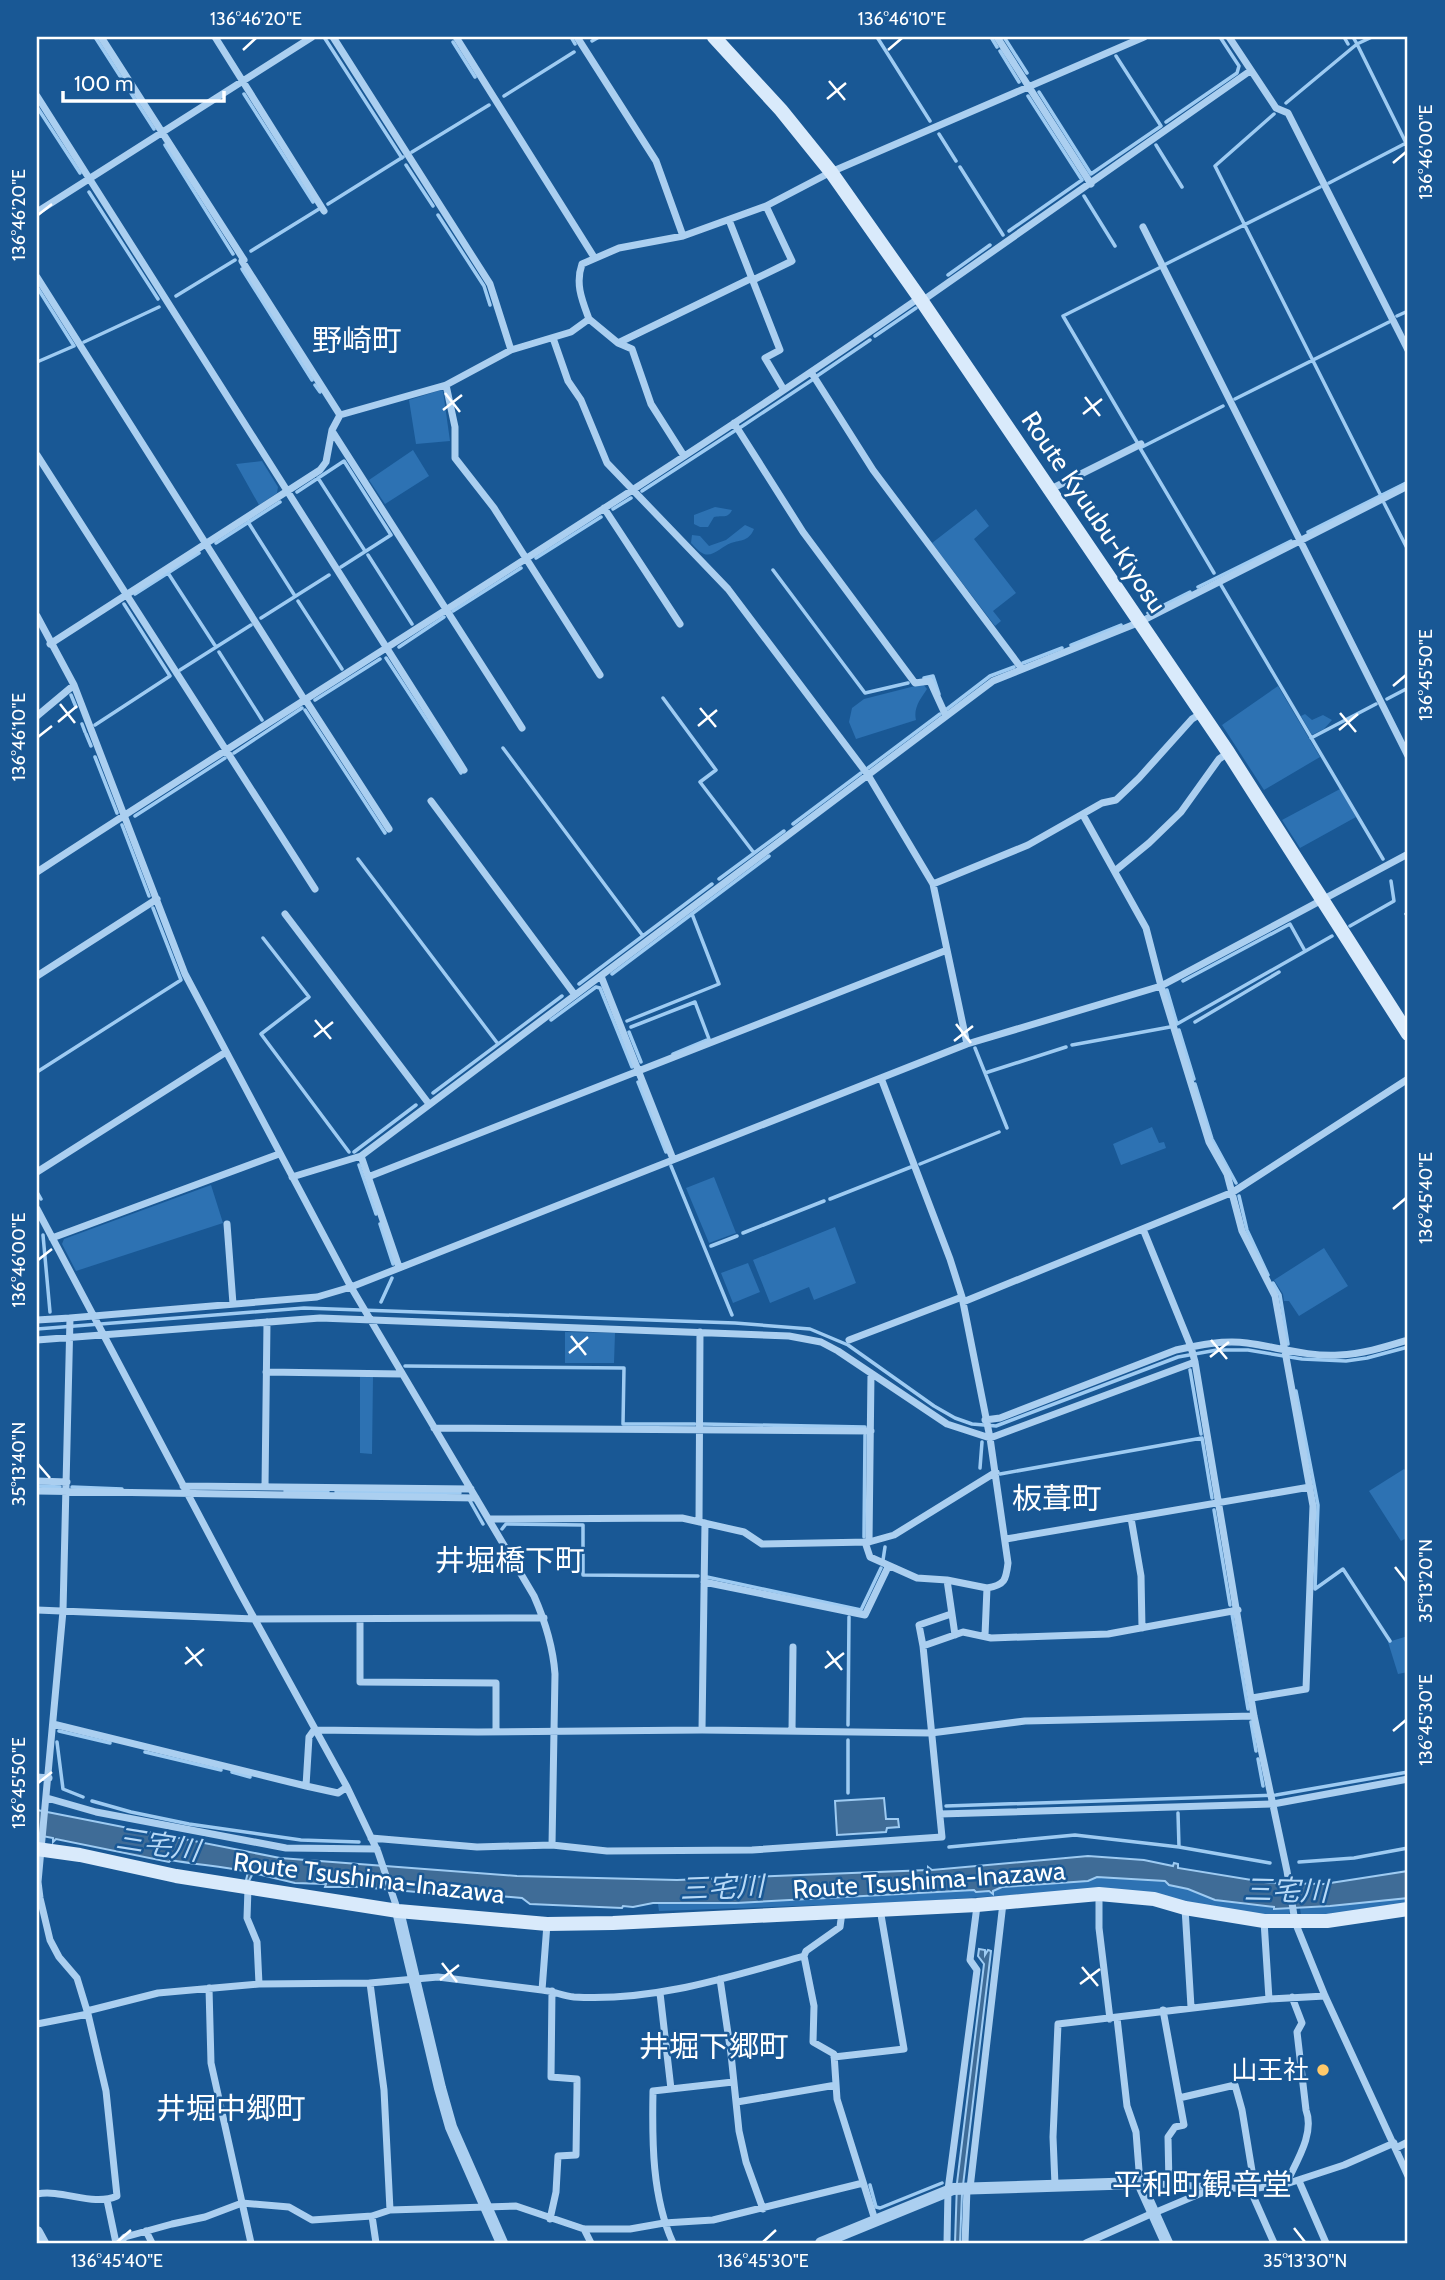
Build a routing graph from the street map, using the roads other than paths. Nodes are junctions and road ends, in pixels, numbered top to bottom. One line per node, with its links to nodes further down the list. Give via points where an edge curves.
1 (102, 37): 15 (street)
2 (215, 37): 12 (street)
3 (312, 37): 12 (street)
4 (332, 37): 32 (street, via 490,284)
5 (456, 37): 25 (street)
6 (577, 37): 24 (street, via 656,161)
7 (714, 37): 16 (main road, Route Kyuubu-Kiyosu)
8 (997, 37): 13 (street)
9 (1144, 37): 13 (street)
10 (1229, 37): 11 (street)
11 (1250, 71): 18 (street); 33 (street, via 1276,108 1288,113)
12 (243, 81): 15 (street); 20 (street)
13 (1029, 87): 16 (street); 18 (street)
14 (37, 96): 17 (street)
15 (162, 132): 17 (street); 37 (street)
16 (831, 172): 19 (street); 28 (main road, Route Kyuubu-Kiyosu)
17 (89, 179): 21 (street); 46 (street)
18 (1091, 184): 28 (street)
19 (766, 206): 22 (street); 27 (street, via 792,261)
20 (324, 211)
21 (37, 212)
22 (729, 220): 24 (street); 27 (street)
23 (1143, 227): 48 (street)
24 (682, 236): 25 (street)
25 (594, 257): 29 (street, via 582,264 578,276)
26 (37, 277): 49 (street)
27 (752, 279): 31 (street); 36 (street, via 780,350 765,358)
28 (921, 299): 34 (street); 45 (main road, Route Kyuubu-Kiyosu)
29 (589, 319): 30 (street, via 572,332); 31 (street)
30 (553, 338): 32 (street); 44 (street, via 607,463)
31 (618, 343): 42 (street, via 632,349 651,404)
32 (511, 350): 35 (street)
33 (1408, 350)
34 (811, 372): 36 (street); 58 (street, via 873,470)
35 (446, 385): 37 (street); 50 (street, via 455,428 455,458)
36 (784, 390): 38 (street)
37 (340, 415): 39 (street)
38 (734, 423): 42 (street); 64 (street, via 803,532 915,683 930,681)
39 (332, 430): 46 (street, via 326,463); 52 (street)
40 (1141, 444): 45 (street)
41 (37, 455): 51 (street)
42 (684, 456): 44 (street)
43 (1408, 486): 48 (street)
44 (632, 490): 47 (street); 70 (street, via 728,589)
45 (1049, 490): 54 (main road, Route Kyuubu-Kiyosu)
46 (286, 491): 49 (street); 57 (street)
47 (604, 508): 50 (street); 55 (street)
48 (1300, 541): 54 (street); 68 (street)
49 (204, 544): 51 (street); 61 (street)
50 (526, 558): 52 (street); 59 (street)
51 (126, 595): 56 (street); 66 (street)
52 (446, 609): 57 (street); 65 (street)
53 (37, 616): 56 (street)
54 (1140, 622): 58 (street); 62 (main road, Route Kyuubu-Kiyosu)
55 (680, 624)
56 (50, 644): 60 (street)
57 (386, 647): 61 (street); 69 (street)
58 (1022, 669): 64 (street, via 993,681)
59 (600, 675)
60 (74, 685): 63 (street); 72 (street)
61 (305, 699): 66 (street); 74 (street)
62 (1202, 713): 67 (main road, Route Kyuubu-Kiyosu); 73 (street, via 1116,800)
63 (37, 716)
64 (946, 716): 70 (street)
65 (522, 728)
66 (226, 750): 72 (street); 79 (street)
67 (1228, 752): 76 (street, via 1181,811); 81 (main road, Route Kyuubu-Kiyosu)
68 (1408, 756)
69 (464, 771)
70 (867, 775): 78 (street); 84 (street)
71 (431, 802): 87 (street)
72 (124, 815): 77 (street); 80 (street)
73 (1083, 815): 76 (street); 78 (street, via 1028,845)
74 (389, 829)
75 (1408, 854): 81 (street)
76 (1116, 870): 86 (street, via 1146,928)
77 (37, 872)
78 (933, 884): 83 (street)
79 (315, 890)
80 (156, 899): 85 (street); 90 (street, via 185,974)
81 (1322, 900): 86 (street); 88 (main road, Route Kyuubu-Kiyosu)
82 (285, 914): 94 (street)
83 (947, 950): 89 (street); 91 (street)
84 (601, 975): 87 (street); 91 (street)
85 (37, 976)
86 (1161, 986): 89 (street); 101 (street, via 1209,1142)
87 (575, 995): 94 (street)
88 (1408, 1034)
89 (967, 1044): 92 (street)
90 (226, 1052): 95 (street); 98 (street)
91 (639, 1073): 97 (street); 100 (street)
92 (881, 1078): 97 (street); 108 (street)
93 (1408, 1079): 101 (street)
94 (429, 1104): 96 (street)
95 (279, 1154): 99 (street); 105 (street)
96 (361, 1156): 99 (street); 100 (street)
97 (673, 1159): 106 (street)
98 (37, 1172)
99 (292, 1177): 107 (street)
100 (368, 1177): 106 (street)
101 (1233, 1192): 104 (street); 122 (street, via 1242,1231 1275,1296)
102 (38, 1212): 105 (street)
103 (227, 1224): 109 (street)
104 (1143, 1229): 108 (street); 121 (street)
105 (52, 1238): 110 (street)
106 (399, 1267): 107 (street)
107 (351, 1287): 109 (street, via 317,1297); 111 (street)
108 (962, 1299): 119 (street); 126 (street)
109 (233, 1304): 110 (street)
110 (94, 1317): 113 (street); 115 (street)
111 (368, 1317): 114 (street); 116 (street); 125 (street)
112 (37, 1320): 113 (street)
113 (70, 1320): 117 (street)
114 (267, 1322): 115 (street); 123 (street)
115 (101, 1332): 117 (street); 133 (street)
116 (700, 1332): 124 (street, via 821,1342); 128 (street)
117 (70, 1335): 118 (street); 132 (street)
118 (37, 1340)
119 (849, 1340)
120 (1408, 1340): 122 (street, via 1339,1355)
121 (1193, 1354): 122 (street, via 1198,1345 1244,1343); 126 (street); 126 (street, via 1176,1350); 142 (street)
122 (1285, 1354): 135 (street)
123 (266, 1372): 125 (street); 134 (street)
124 (872, 1373): 126 (street, via 947,1424); 129 (street)
125 (402, 1374): 127 (street)
126 (987, 1427): 130 (street)
127 (435, 1428): 128 (street); 136 (street)
128 (700, 1428): 129 (street); 145 (street)
129 (871, 1431): 147 (street)
130 (996, 1472): 146 (street); 147 (street, via 894,1535)
131 (37, 1480): 132 (street)
132 (67, 1482): 138 (street)
133 (183, 1486): 134 (street); 140 (street)
134 (265, 1487): 139 (street)
135 (1310, 1487): 142 (street); 164 (street, via 1306,1689)
136 (471, 1489): 139 (street); 141 (street)
137 (37, 1491): 138 (street)
138 (67, 1492): 140 (street); 154 (street)
139 (332, 1492): 140 (street); 141 (street)
140 (188, 1495): 157 (street)
141 (476, 1498): 144 (street)
142 (1220, 1503): 143 (street); 153 (street)
143 (1130, 1518): 146 (street); 159 (street, via 1141,1576)
144 (489, 1519): 145 (street, via 682,1518); 156 (street)
145 (702, 1522): 147 (street, via 744,1532 762,1544); 150 (street)
146 (1006, 1539): 151 (street, via 1006,1581)
147 (867, 1542): 148 (street, via 870,1558)
148 (888, 1567): 149 (street, via 917,1578); 150 (street, via 865,1615)
149 (947, 1580): 151 (street); 155 (street)
150 (704, 1582): 168 (street)
151 (987, 1588): 161 (street)
152 (37, 1610): 154 (street)
153 (1238, 1610): 159 (street); 164 (street)
154 (63, 1611): 157 (street); 166 (street)
155 (951, 1614): 160 (street); 162 (street, via 919,1625)
156 (544, 1618): 158 (street); 169 (street, via 554,1657)
157 (254, 1619): 158 (street); 167 (street)
158 (360, 1619): 171 (street, via 360,1682 496,1683)
159 (1142, 1628): 161 (street, via 1108,1634)
160 (955, 1634): 161 (street); 162 (street)
161 (985, 1635)
162 (923, 1646): 172 (street)
163 (793, 1647): 170 (street)
164 (1252, 1698): 165 (street)
165 (1254, 1716): 172 (street, via 1025,1721); 179 (street)
166 (53, 1724): 174 (street); 176 (street)
167 (314, 1730): 171 (street); 176 (street, via 309,1737); 177 (street)
168 (702, 1730): 169 (street); 170 (street)
169 (555, 1731): 171 (street); 182 (street)
170 (792, 1731): 172 (street)
171 (496, 1732)
172 (931, 1733): 180 (street)
173 (37, 1777): 174 (street)
174 (48, 1778): 178 (street)
175 (1408, 1779): 179 (street)
176 (306, 1786): 177 (street, via 338,1793)
177 (347, 1787): 181 (street)
178 (46, 1802): 183 (street); 184 (street, via 286,1848)
179 (1272, 1803): 180 (street); 195 (street)
180 (940, 1814): 182 (street, via 942,1837 752,1850 607,1851)
181 (371, 1838): 182 (street, via 477,1847); 184 (street)
182 (552, 1845)
183 (40, 1847): 185 (main road, Route Tsushima-Inazawa); 187 (street)
184 (377, 1851): 193 (street)
185 (248, 1888): 193 (main road, Route Tsushima-Inazawa); 202 (street, via 247,1918 257,1942)
186 (1099, 1894): 188 (main road, Route Tsushima-Inazawa); 190 (main road, Route Tsushima-Inazawa, via 1154,1899); 213 (street, via 1098,1928)
187 (38, 1899): 212 (street, via 50,1940 78,1978)
188 (1003, 1903): 189 (main road, Route Tsushima-Inazawa); 231 (street)
189 (977, 1905): 191 (main road, Route Tsushima-Inazawa); 231 (street, via 970,1960 977,1970)
190 (1185, 1908): 196 (main road, Route Tsushima-Inazawa); 210 (street)
191 (880, 1909): 194 (main road, Route Tsushima-Inazawa); 215 (street, via 904,2049)
192 (1408, 1909): 195 (main road, Route Tsushima-Inazawa, via 1327,1921)
193 (398, 1911): 197 (main road, Route Tsushima-Inazawa); 199 (street)
194 (842, 1912): 197 (main road, Route Tsushima-Inazawa); 198 (street, via 841,1927)
195 (1295, 1919): 196 (main road, Route Tsushima-Inazawa); 207 (street)
196 (1264, 1921): 209 (street)
197 (547, 1924): 204 (street)
198 (804, 1955): 200 (street); 215 (street, via 814,2006 813,2042)
199 (414, 1979): 201 (street); 204 (street, via 470,1980); 236 (street, via 451,2127)
200 (720, 1979): 206 (street); 216 (street)
201 (370, 1983): 202 (street); 238 (street, via 384,2090)
202 (259, 1984): 203 (street)
203 (209, 1988): 212 (street, via 158,1993); 235 (street, via 211,2063)
204 (542, 1990): 205 (street)
205 (552, 1991): 206 (street, via 570,1997); 241 (street, via 551,2077 577,2079 577,2087 576,2155 558,2156)
206 (660, 1993): 218 (street)
207 (1325, 1996): 208 (street); 222 (street)
208 (1292, 1997): 209 (street); 227 (street, via 1301,2023 1297,2032 1310,2122)
209 (1269, 1999): 210 (street)
210 (1191, 2007): 211 (street)
211 (1163, 2010): 213 (street); 219 (street)
212 (88, 2012): 214 (street); 234 (street, via 106,2091 116,2167 117,2196)
213 (1114, 2018): 226 (street, via 1127,2106 1136,2132); 228 (street, via 1058,2024)
214 (37, 2024)
215 (834, 2057): 217 (street)
216 (733, 2082): 218 (street); 220 (street)
217 (836, 2085): 220 (street); 225 (street)
218 (671, 2089): 243 (street, via 653,2091 653,2154)
219 (1179, 2098): 229 (street, via 1184,2125 1175,2127 1168,2137); 232 (street, via 1235,2085)
220 (737, 2102): 237 (street, via 746,2162)
221 (1408, 2142): 222 (street)
222 (1395, 2145): 223 (street); 224 (street)
223 (1408, 2176)
224 (1299, 2180): 227 (street); 261 (street)
225 (863, 2183): 237 (street); 242 (street)
226 (1140, 2183): 228 (street); 229 (street); 239 (street)
227 (1286, 2184): 232 (street)
228 (1055, 2185): 231 (street)
229 (1169, 2185): 230 (street)
230 (1215, 2187): 232 (street); 239 (street)
231 (961, 2189): 242 (street); 256 (street); 257 (street)
232 (1253, 2189): 260 (street)
233 (37, 2194): 234 (street)
234 (107, 2200): 248 (street)
235 (242, 2203): 240 (street, via 289,2207 312,2220); 245 (street); 250 (street)
236 (486, 2207): 238 (street); 241 (street, via 516,2206); 252 (street)
237 (763, 2209): 243 (street, via 713,2220)
238 (390, 2210): 240 (street)
239 (1154, 2213): 258 (street); 259 (street)
240 (372, 2216): 251 (street)
241 (550, 2219): 244 (street)
242 (875, 2220): 255 (street)
243 (664, 2223): 244 (street); 254 (street)
244 (584, 2229): 253 (street)
245 (146, 2231): 248 (street); 249 (street)
246 (37, 2232): 247 (street)
247 (43, 2243)
248 (118, 2243)
249 (152, 2243)
250 (251, 2243)
251 (376, 2243)
252 (502, 2243)
253 (591, 2243)
254 (673, 2243)
255 (823, 2243)
256 (947, 2243)
257 (965, 2243)
258 (1086, 2243)
259 (1167, 2243)
260 (1274, 2243)
261 (1326, 2243)

